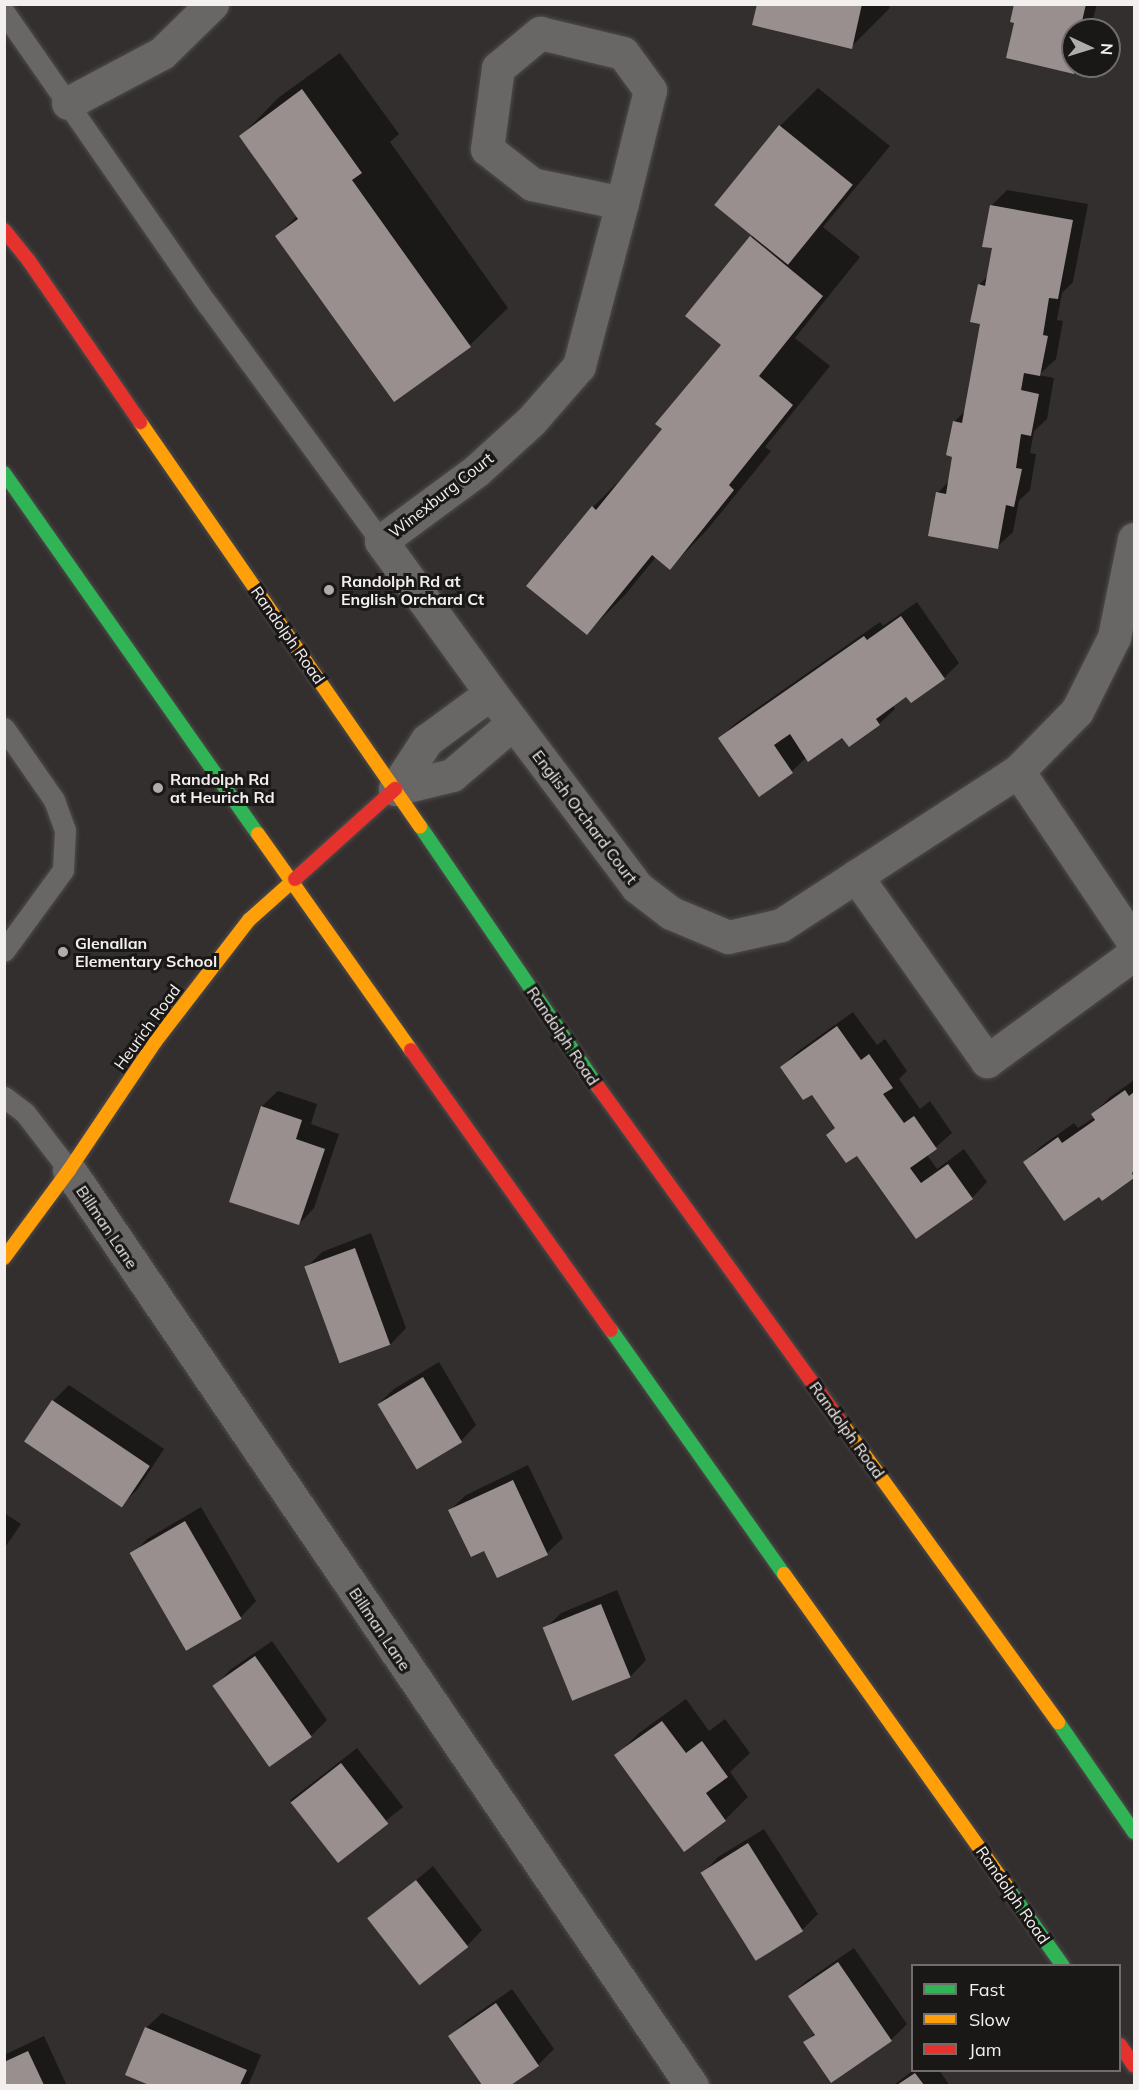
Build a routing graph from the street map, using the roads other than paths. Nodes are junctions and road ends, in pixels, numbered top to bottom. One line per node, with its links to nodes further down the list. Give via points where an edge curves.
1 (212, 4): 3 (street, via 162,53)
2 (4, 12): 3 (lane)
3 (68, 103): 8 (lane, via 208,305)
4 (622, 202): 4 (street, Winexburg Court, via 650,90 623,53 540,33 498,68 487,149 532,184); 8 (street, Winexburg Court, via 579,366 531,421 476,471)
5 (4, 230): 13 (main road, Randolph Road, via 30,261)
6 (4, 473): 15 (main road, Randolph Road)
7 (1134, 539): 12 (street, English Orchard Court, via 1114,637 1077,711)
8 (381, 541): 9 (street, Winexburg Court)
9 (490, 693): 10 (street, English Orchard Court); 13 (street, via 427,740)
10 (513, 723): 13 (street, via 452,775); 14 (street, English Orchard Court, via 637,887 671,913 729,937 781,925)
11 (4, 728): 17 (lane, via 54,800 65,830 63,870)
12 (1018, 771): 14 (street, English Orchard Court); 16 (street)
13 (395, 789): 15 (main road, Heurich Road); 22 (main road, Randolph Road, via 592,1079 1023,1673)
14 (856, 876): 18 (street, via 987,1062)
15 (291, 881): 20 (main road, Heurich Road, via 249,920 198,985); 23 (main road, Randolph Road)
16 (1134, 943)
17 (4, 951)
18 (1134, 954)
19 (4, 1097): 20 (lane, via 25,1113)
20 (69, 1170): 21 (main road, Heurich Road); 26 (street, Billman Lane)
21 (4, 1258)
22 (1134, 1833)
23 (1062, 1964)
24 (1121, 2048): 25 (main road)
25 (1134, 2066)
26 (692, 2085)

